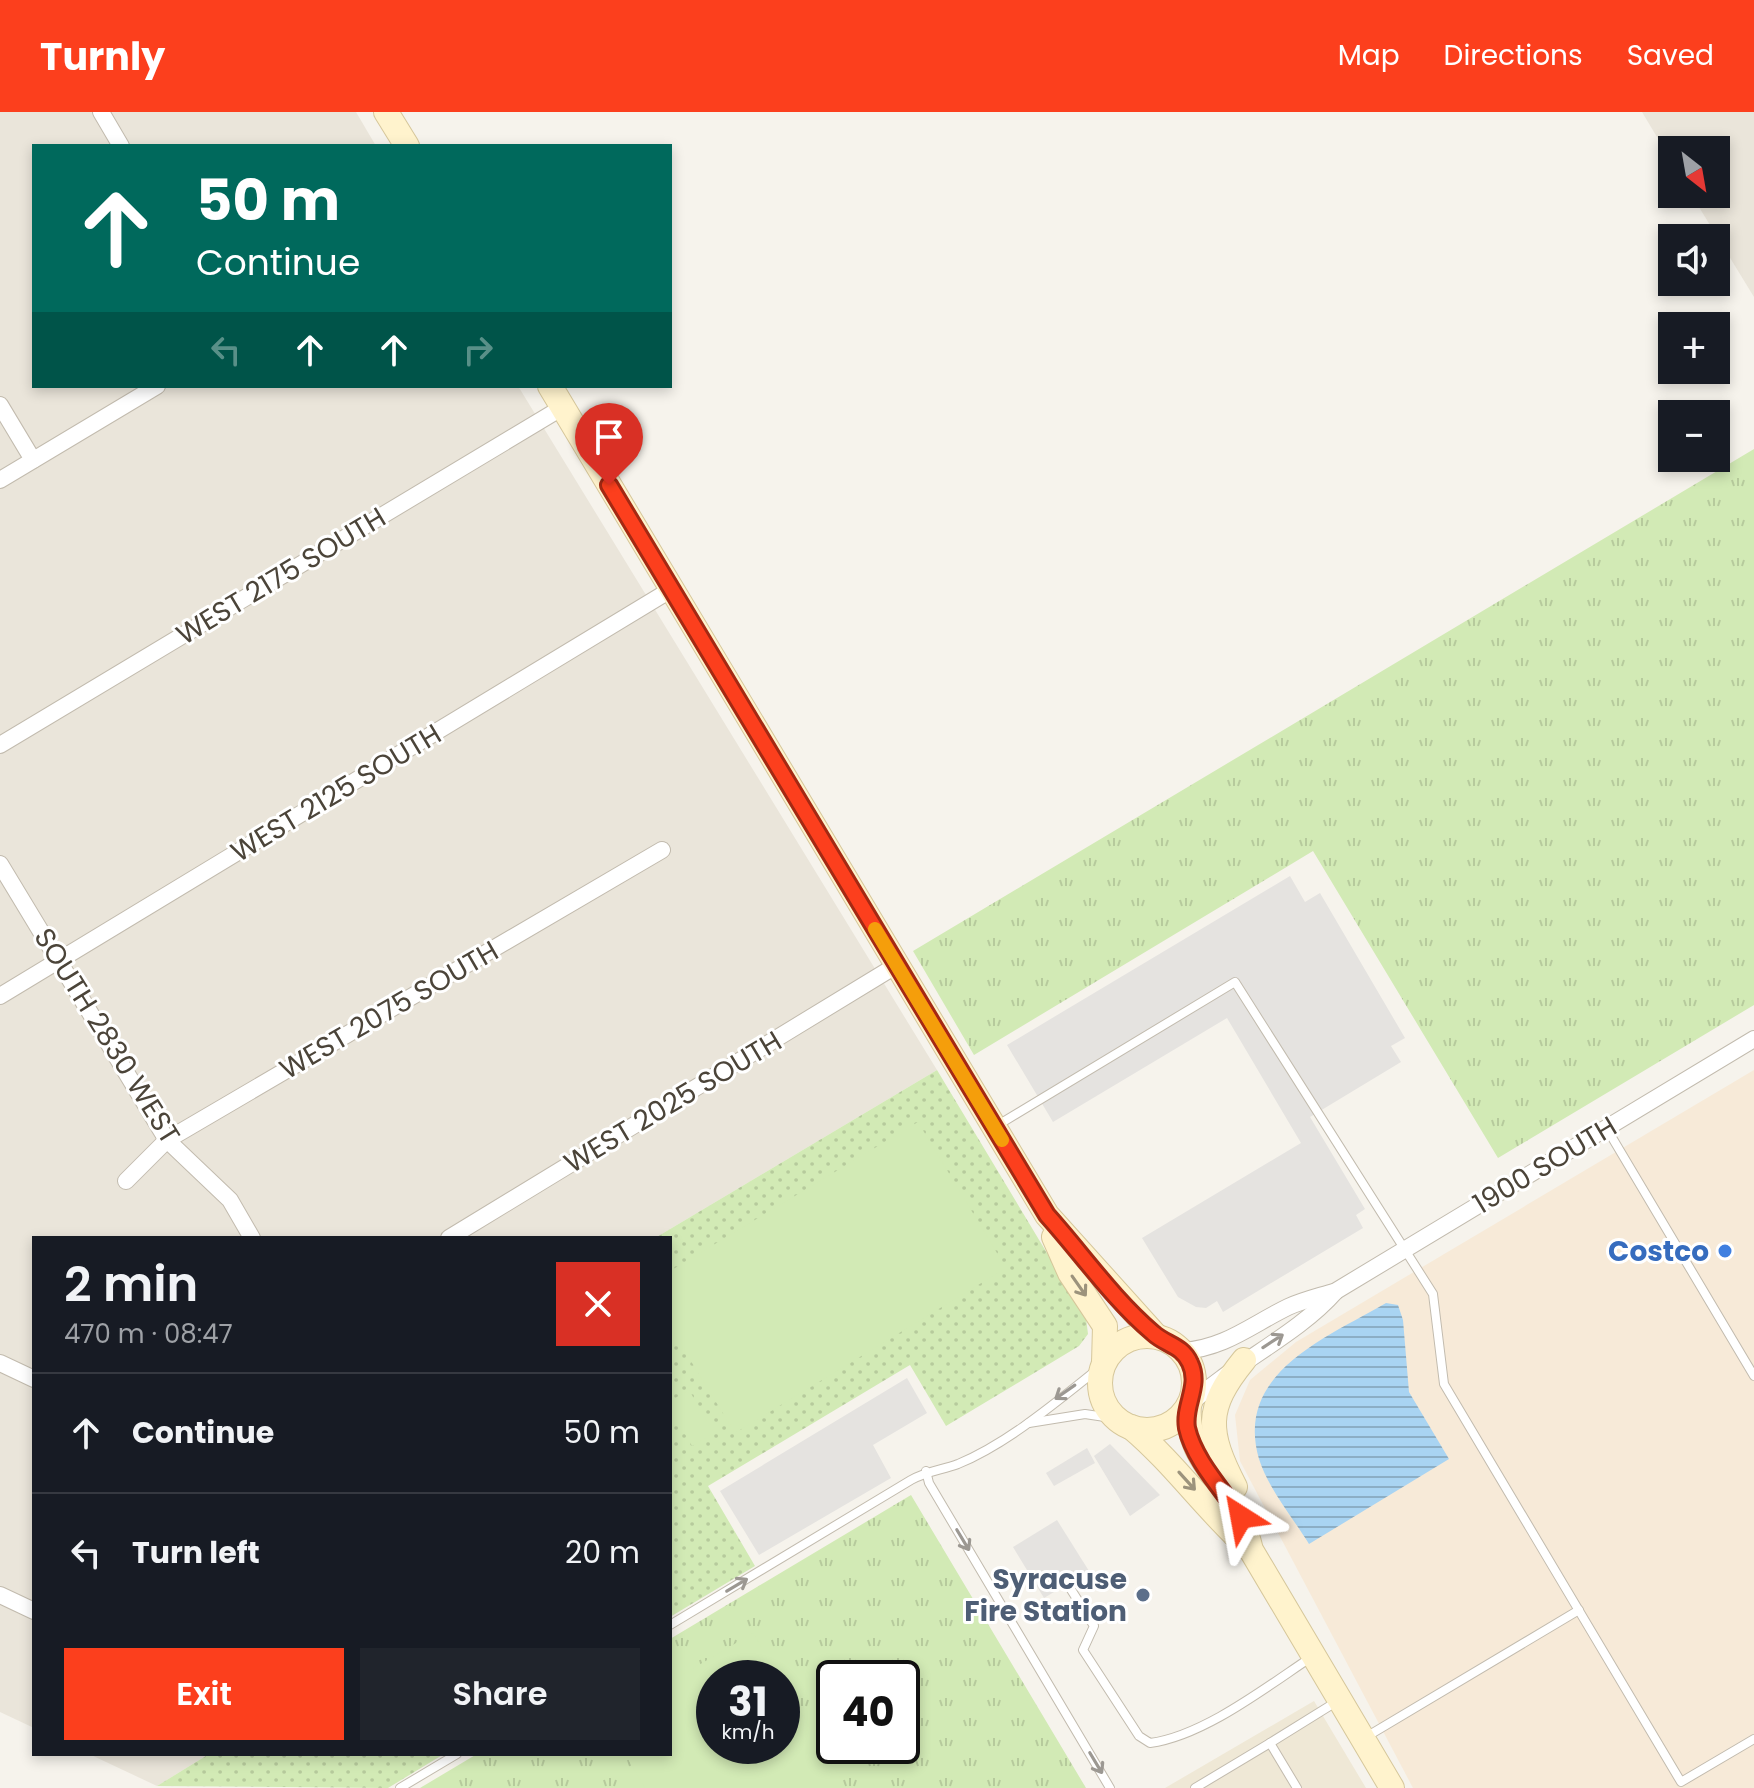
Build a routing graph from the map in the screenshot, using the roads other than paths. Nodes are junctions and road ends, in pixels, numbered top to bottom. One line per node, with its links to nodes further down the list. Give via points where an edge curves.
1 (101, 112): 3 (street)
2 (386, 112): 4 (street)
3 (120, 144)
4 (406, 144)
5 (154, 388): 8 (street)
6 (556, 396): 10 (street); 11 (street, WEST 2175 SOUTH)
7 (0, 405): 8 (street)
8 (33, 460): 9 (street)
9 (0, 480)
10 (672, 589): 14 (street, WEST 2125 SOUTH); 15 (street)
11 (0, 745)
12 (662, 850): 20 (street, WEST 2075 SOUTH)
13 (0, 864): 14 (street, SOUTH 2830 WEST)
14 (59, 961): 16 (street, WEST 2125 SOUTH); 20 (street, SOUTH 2830 WEST)
15 (897, 965): 18 (street); 24 (street, WEST 2025 SOUTH)
16 (0, 996)
17 (1754, 1039): 19 (street, 1900 SOUTH)
18 (994, 1127): 22 (street); 25 (lane, via 1235,982)
19 (1606, 1128): 25 (street, 1900 SOUTH); 32 (lane)
20 (167, 1140): 21 (street, WEST 2075 SOUTH); 23 (street, SOUTH 2830 WEST, via 230,1200)
21 (126, 1181)
22 (1047, 1215): 27 (street); 31 (street, one-way to 31, via 1070,1273 1105,1326)
23 (251, 1236)
24 (452, 1236)
25 (1405, 1249): 26 (street, 1900 SOUTH); 43 (lane, via 1433,1294 1444,1384)
26 (1336, 1291): 28 (street, via 1288,1307 1239,1337 1208,1349); 29 (street, one-way to 26, via 1316,1315)
27 (1156, 1336): 28 (street); 31 (street, via 1126,1341)
28 (1183, 1351): 34 (street, via 1194,1377)
29 (1244, 1360): 34 (street); 38 (street, via 1221,1388 1214,1434)
30 (0, 1363): 33 (street)
31 (1104, 1363): 35 (lane, one-way to 35); 36 (street, via 1102,1394)
32 (1754, 1376)
33 (32, 1378)
34 (1189, 1405): 36 (street, via 1157,1429); 38 (street, via 1187,1427 1197,1453)
35 (1028, 1423): 36 (lane, via 1085,1414); 37 (lane, via 958,1464)
36 (1124, 1423): 39 (street, one-way to 39, via 1178,1471 1216,1519)
37 (926, 1471): 44 (lane, one-way to 37); 52 (lane, one-way to 52)
38 (1241, 1517): 39 (street)
39 (1251, 1550): 45 (street)
40 (1065, 1580): 45 (lane, via 1094,1626 1083,1650 1139,1736 1150,1743 1173,1740 1206,1723)
41 (0, 1595): 42 (street)
42 (32, 1610)
43 (1579, 1610): 47 (lane); 48 (lane, via 1681,1782)
44 (672, 1624)
45 (1314, 1656): 46 (street)
46 (1340, 1700): 47 (street); 49 (lane)
47 (1363, 1739): 55 (street)
48 (1754, 1739)
49 (1270, 1743): 53 (lane); 54 (lane)
50 (454, 1756): 51 (lane)
51 (400, 1788)
52 (1110, 1788)
53 (1195, 1788)
54 (1297, 1788)
55 (1392, 1788)

